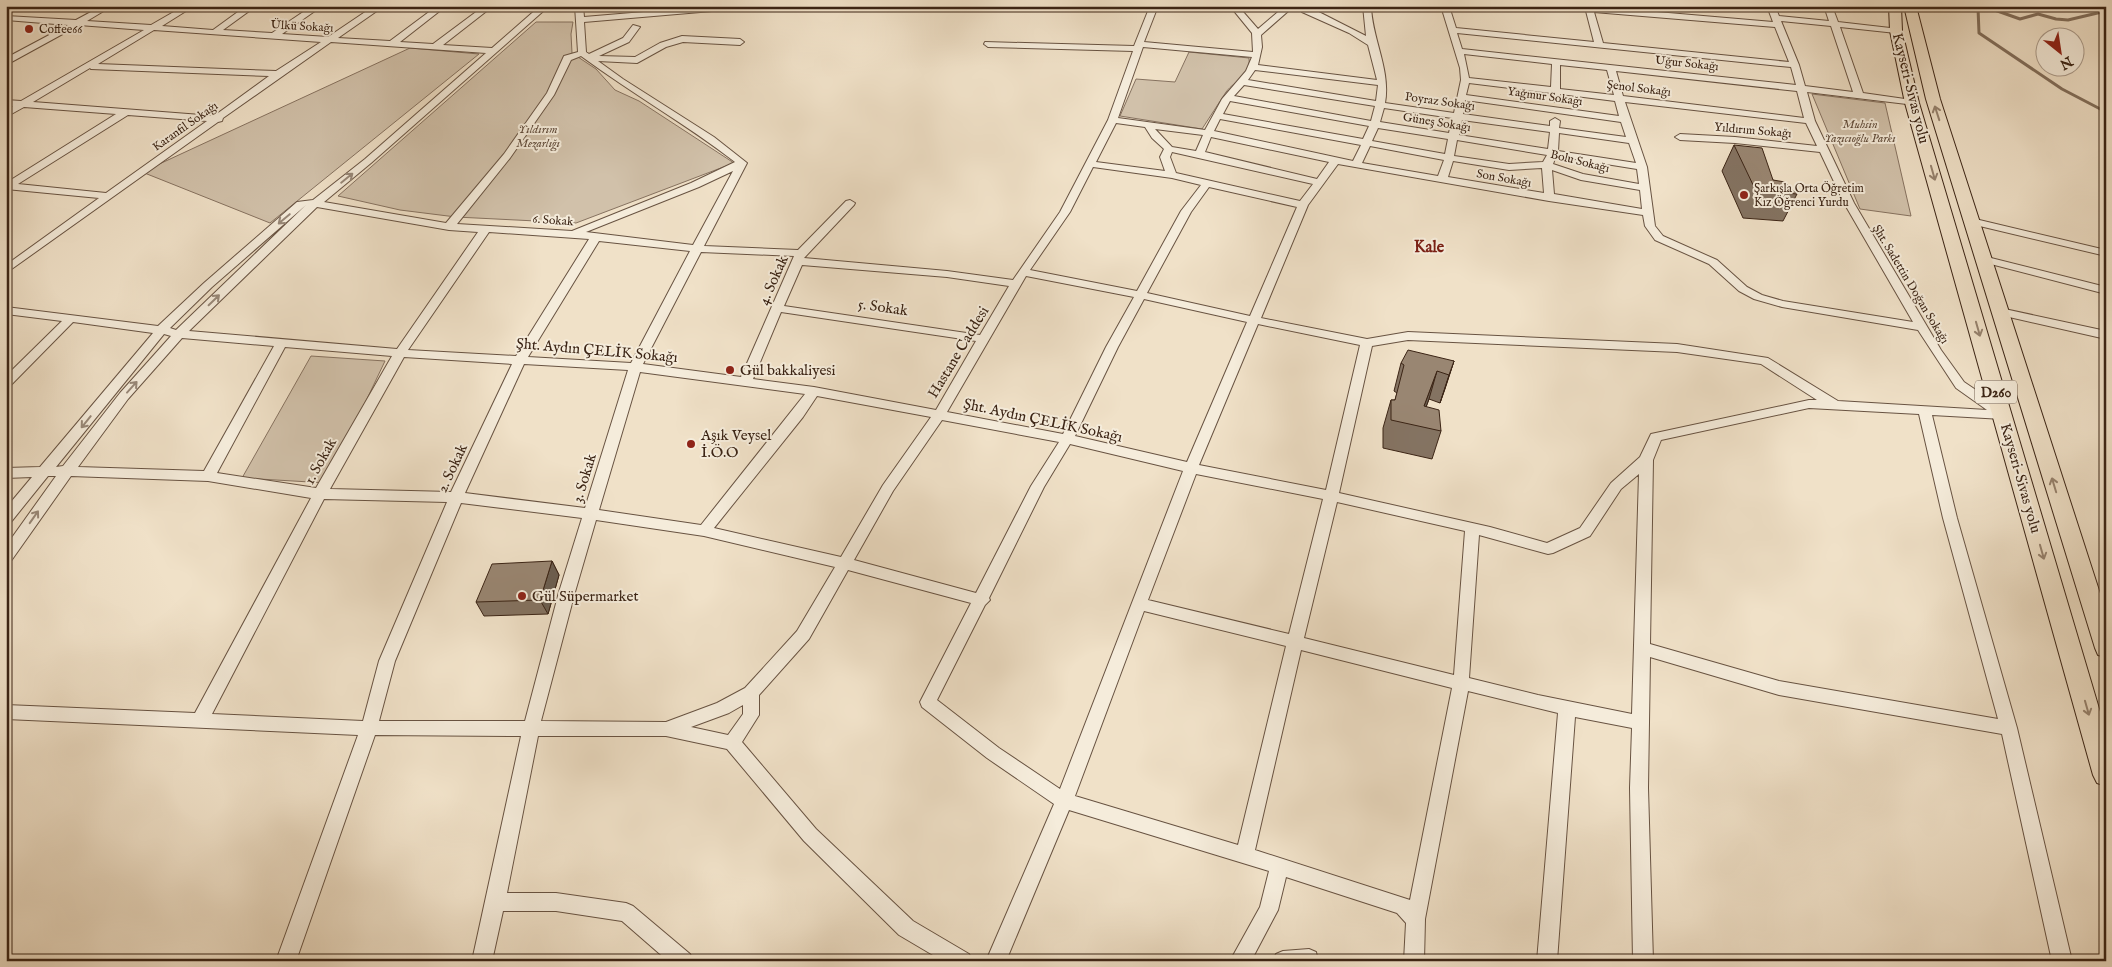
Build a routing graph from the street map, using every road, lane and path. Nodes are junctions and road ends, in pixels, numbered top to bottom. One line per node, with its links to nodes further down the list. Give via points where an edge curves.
1 (18, 6): 25 (street)
2 (108, 6): 28 (street)
3 (190, 6): 32 (street)
4 (252, 6): 35 (street)
5 (318, 6): 37 (street)
6 (380, 6): 38 (street, Karanfil Sokağı)
7 (442, 6): 42 (street)
8 (489, 6): 45 (street)
9 (534, 6): 46 (street)
10 (545, 6): 47 (street)
11 (579, 6): 27 (street)
12 (747, 6): 27 (street)
13 (1154, 6): 44 (street, Hastane Caddesi)
14 (1234, 6): 36 (street)
15 (1290, 6): 36 (street)
16 (1303, 6): 40 (street)
17 (1367, 6): 40 (street)
18 (1445, 6): 33 (street)
19 (1555, 6): 24 (street)
20 (1771, 6): 29 (street, Şht. Sadettin Doğan Sokağı)
21 (1828, 6): 30 (street)
22 (1895, 6): 34 (highway, Kayseri-Sivas yolu / D260)
23 (1910, 6): 111 (highway, Kayseri-Sivas yolu / D260, one-way to 23, via 1933,99)
24 (1589, 9): 29 (street); 43 (street)
25 (6, 12)
26 (6, 18): 28 (street, Ülkü Sokağı)
27 (579, 20): 49 (street)
28 (79, 22): 32 (street, Ülkü Sokağı); 52 (street)
29 (1779, 22): 30 (street); 53 (street, Şht. Sadettin Doğan Sokağı)
30 (1834, 24): 34 (street); 63 (street)
31 (636, 27): 49 (street, via 626,40)
32 (152, 28): 35 (street, Ülkü Sokağı); 54 (street)
33 (1451, 30): 43 (street); 48 (street)
34 (1896, 31): 68 (highway, Kayseri-Sivas yolu / D260)
35 (214, 32): 37 (street, Ülkü Sokağı)
36 (1257, 34): 50 (street)
37 (272, 37): 38 (street, Ülkü Sokağı)
38 (331, 40): 42 (street, Ülkü Sokağı); 57 (street, Karanfil Sokağı)
39 (740, 42): 49 (street, via 682,40 663,45 637,60)
40 (1371, 43): 60 (street)
41 (988, 44): 44 (street)
42 (392, 45): 45 (street, Ülkü Sokağı)
43 (1599, 45): 53 (street)
44 (1138, 46): 50 (street); 77 (street, Hastane Caddesi)
45 (434, 48): 46 (street, Ülkü Sokağı)
46 (484, 50): 47 (street, Ülkü Sokağı); 107 (street)
47 (495, 51): 107 (street, one-way to 47)
48 (1459, 51): 51 (street, Uğur Sokağı); 58 (street)
49 (586, 55): 94 (street); 112 (street, via 567,58 551,93 508,156)
50 (1258, 55): 55 (street)
51 (1556, 61): 56 (street, Uğur Sokağı); 62 (street)
52 (6, 62)
53 (1795, 65): 61 (street, Şht. Sadettin Doğan Sokağı)
54 (91, 66): 57 (street); 70 (street)
55 (1253, 67): 59 (street); 60 (street)
56 (1611, 68): 61 (street, Uğur Sokağı); 66 (street)
57 (278, 74): 76 (street, Karanfil Sokağı)
58 (1465, 80): 62 (street, Şenol Sokağı); 64 (street)
59 (1244, 82): 65 (street); 69 (street, Poyraz Sokağı)
60 (1382, 83): 69 (street)
61 (1800, 88): 63 (street, Uğur Sokağı); 79 (street, Şht. Sadettin Doğan Sokağı)
62 (1556, 91): 66 (street, Şenol Sokağı); 71 (street)
63 (1859, 95): 68 (street, Uğur Sokağı)
64 (1461, 97): 71 (street, Yağmur Sokağı); 75 (street)
65 (1228, 98): 74 (street); 80 (street, Güneş Sokağı)
66 (1619, 99): 78 (street); 79 (street, Şenol Sokağı)
67 (6, 103): 70 (street)
68 (1912, 103): 146 (highway, Kayseri-Sivas yolu / D260, one-way to 146)
69 (1381, 104): 75 (street, Poyraz Sokağı); 80 (street)
70 (22, 105): 72 (street); 73 (street)
71 (1555, 111): 78 (street, Yağmur Sokağı); 82 (street)
72 (126, 112): 76 (street); 103 (street)
73 (6, 114)
74 (1218, 116): 83 (street); 87 (street, Bolu Sokağı)
75 (1458, 116): 82 (street, Poyraz Sokağı); 85 (street)
76 (219, 119): 105 (street, Karanfil Sokağı)
77 (1113, 120): 81 (street, Son Sokağı); 95 (street, Hastane Caddesi)
78 (1625, 120): 86 (street)
79 (1810, 121): 89 (street, Şht. Sadettin Doğan Sokağı)
80 (1372, 124): 85 (street, Güneş Sokağı); 87 (street)
81 (1148, 125): 83 (street, Son Sokağı); 88 (street)
82 (1554, 130): 86 (street, Poyraz Sokağı); 90 (street)
83 (1208, 133): 91 (street); 93 (street, Son Sokağı)
84 (1680, 137): 89 (street, Yıldırım Sokağı)
85 (1453, 138): 90 (street, Güneş Sokağı); 92 (street)
86 (1634, 141): 98 (street)
87 (1368, 142): 92 (street, Bolu Sokağı); 96 (street)
88 (1169, 149): 91 (street); 99 (street, via 1165,157)
89 (1825, 150): 130 (street, Şht. Sadettin Doğan Sokağı, via 1848,203)
90 (1553, 153): 97 (street); 98 (street, Güneş Sokağı)
91 (1199, 154): 101 (street)
92 (1449, 158): 97 (street, Bolu Sokağı, via 1509,166); 100 (street)
93 (1335, 161): 96 (street, Son Sokağı); 101 (street)
94 (742, 163): 114 (street); 116 (street, 3. Sokak)
95 (1091, 164): 99 (street); 121 (street, Hastane Caddesi, via 1065,212)
96 (1356, 165): 100 (street, Son Sokağı)
97 (1547, 165): 104 (street, Bolu Sokağı, via 1581,177); 106 (street)
98 (1642, 167): 104 (street)
99 (1172, 175): 102 (street)
100 (1442, 180): 106 (street, Son Sokağı)
101 (1319, 182): 109 (street)
102 (1207, 183): 109 (street); 124 (street, via 1186,211)
103 (7, 186): 105 (street)
104 (1644, 188): 110 (street)
105 (107, 196): 120 (street, Karanfil Sokağı)
106 (1549, 198): 110 (street, Son Sokağı)
107 (309, 203): 112 (street, 6. Sokak); 131 (street, one-way to 131, via 208,286); 132 (street, one-way to 107)
108 (850, 203): 118 (street, 4. Sokak)
109 (1303, 205): 129 (street)
110 (1648, 214): 130 (street, via 1650,226 1659,238 1713,262 1743,289 1758,297 1782,304)
111 (1971, 221): 117 (street); 119 (highway, Kayseri-Sivas yolu / D260)
112 (450, 227): 113 (street, 6. Sokak)
113 (485, 230): 114 (street, 6. Sokak); 137 (street, 1. Sokak)
114 (572, 234): 115 (street, 6. Sokak)
115 (596, 237): 116 (street, 6. Sokak); 138 (street, 2. Sokak)
116 (697, 248): 118 (street, 6. Sokak); 139 (street, 3. Sokak)
117 (2106, 253)
118 (800, 257): 122 (street, 6. Sokak); 125 (street, 4. Sokak)
119 (1983, 259): 123 (street); 127 (highway, Kayseri-Sivas yolu / D260)
120 (6, 270)
121 (1023, 272): 122 (street, Hastane Caddesi); 124 (street)
122 (1017, 284): 134 (street, Hastane Caddesi)
123 (2106, 291)
124 (1142, 294): 129 (street); 147 (street)
125 (777, 308): 134 (street, 5. Sokak); 140 (street, 4. Sokak)
126 (6, 310): 128 (street, Şht. Aydın ÇELİK Sokağı)
127 (2000, 312): 133 (street); 167 (highway, Kayseri-Sivas yolu / D260, one-way to 127)
128 (71, 318): 131 (street, Şht. Aydın ÇELİK Sokağı); 141 (street)
129 (1254, 320): 136 (street); 149 (street)
130 (1922, 326): 146 (street, Şht. Sadettin Doğan Sokağı, via 1960,385)
131 (161, 330): 132 (street, Şht. Aydın ÇELİK Sokağı); 151 (street, one-way to 151)
132 (179, 334): 135 (street, Şht. Aydın ÇELİK Sokağı); 150 (street, one-way to 132, via 124,396)
133 (2106, 335)
134 (985, 339): 145 (street, Hastane Caddesi)
135 (282, 342): 137 (street, Şht. Aydın ÇELİK Sokağı); 153 (street)
136 (1367, 343): 143 (street, via 1408,336 1677,348 1764,361); 155 (street)
137 (400, 353): 138 (street, Şht. Aydın ÇELİK Sokağı); 154 (street, 1. Sokak)
138 (520, 360): 139 (street, Şht. Aydın ÇELİK Sokağı); 156 (street, 2. Sokak)
139 (635, 367): 140 (street, Şht. Aydın ÇELİK Sokağı); 157 (street, 3. Sokak)
140 (745, 382): 142 (street, Şht. Aydın ÇELİK Sokağı)
141 (6, 383)
142 (814, 391): 145 (street, Şht. Aydın ÇELİK Sokağı); 160 (street)
143 (1834, 405): 144 (street); 148 (street, via 1810,404 1656,438)
144 (1924, 410): 146 (street); 175 (street, via 1950,518)
145 (939, 415): 147 (street, Şht. Aydın ÇELİK Sokağı); 162 (street, Hastane Caddesi, via 888,488)
146 (2003, 415): 179 (highway, Kayseri-Sivas yolu / D260, one-way to 179)
147 (1067, 439): 149 (street, Şht. Aydın ÇELİK Sokağı); 163 (street, via 1038,486)
148 (1646, 460): 159 (street, Şht. Aydın ÇELİK Sokağı, via 1616,486 1585,532 1548,549); 166 (street)
149 (1191, 468): 155 (street, Şht. Aydın ÇELİK Sokağı); 164 (street)
150 (67, 471): 151 (street); 153 (street); 161 (street, one-way to 150)
151 (46, 472): 152 (street); 158 (street)
152 (6, 473)
153 (208, 476): 154 (street)
154 (320, 494): 156 (street); 172 (street, 1. Sokak)
155 (1332, 496): 159 (street, Şht. Aydın ÇELİK Sokağı); 165 (street)
156 (456, 497): 157 (street); 174 (street, 2. Sokak, via 387,661)
157 (590, 514): 160 (street); 176 (street, 3. Sokak)
158 (6, 518)
159 (1472, 528): 168 (street)
160 (704, 531): 162 (street)
161 (6, 557)
162 (843, 563): 163 (street); 169 (street, Hastane Caddesi, via 803,635)
163 (982, 600): 180 (street, via 928,702 993,753)
164 (1140, 604): 165 (street); 180 (street)
165 (1296, 642): 168 (street); 181 (street)
166 (1642, 648): 173 (street); 175 (street, via 1780,688)
167 (2106, 648)
168 (1461, 683): 170 (street); 184 (street)
169 (751, 693): 177 (street, Hastane Caddesi, via 723,708); 178 (street, via 752,715)
170 (1567, 708): 173 (street); 194 (street)
171 (6, 712): 172 (street)
172 (200, 720): 174 (street)
173 (1640, 723): 195 (street)
174 (369, 728): 176 (street); 186 (street, 2. Sokak)
175 (2009, 728): 196 (street)
176 (531, 729): 177 (street); 183 (street, 3. Sokak)
177 (666, 729): 178 (street)
178 (732, 743): 189 (street, via 810,835 906,928)
179 (2106, 775)
180 (1064, 802): 181 (street); 190 (street)
181 (1245, 856): 182 (street)
182 (1279, 866): 184 (street, via 1404,906); 191 (street, via 1269,910)
183 (496, 902): 187 (street, 3. Sokak); 188 (street, via 556,902 626,912)
184 (1416, 919): 193 (street)
185 (1309, 959): 192 (street)
186 (286, 961)
187 (482, 961)
188 (683, 961)
189 (962, 961)
190 (996, 961)
191 (1240, 961)
192 (1283, 961)
193 (1414, 961)
194 (1546, 961)
195 (1643, 961)
196 (2062, 961)

